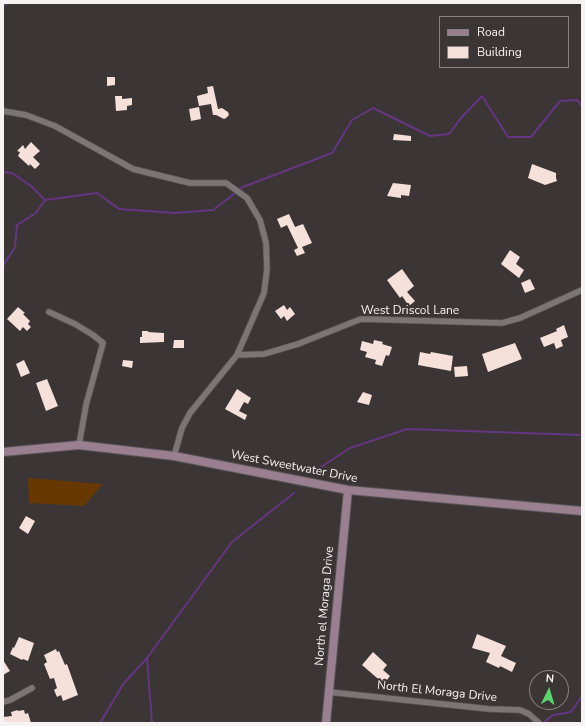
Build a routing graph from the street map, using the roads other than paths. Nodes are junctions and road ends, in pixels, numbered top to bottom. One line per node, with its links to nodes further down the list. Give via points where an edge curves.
1 (3, 111): 4 (street, via 26,115 55,126 133,169 190,183 226,183 247,198 260,220 266,243 267,269 264,293)
2 (582, 290): 4 (street, West Driscol Lane, via 520,318 502,323 360,319 271,352)
3 (49, 312): 5 (street, via 75,324 102,343)
4 (237, 355): 7 (street, via 190,413 182,428)
5 (79, 445): 6 (street, West Sweetwater Drive); 7 (street, West Sweetwater Drive)
6 (3, 452)
7 (174, 456): 8 (street, West Sweetwater Drive)
8 (348, 490): 9 (street, West Sweetwater Drive); 11 (street, North el Moraga Drive)
9 (582, 511)
10 (32, 688): 12 (street)
11 (328, 692): 13 (street, North el Moraga Drive); 14 (street, North El Moraga Drive, via 520,710)
12 (3, 702)
13 (326, 723)
14 (539, 723)

